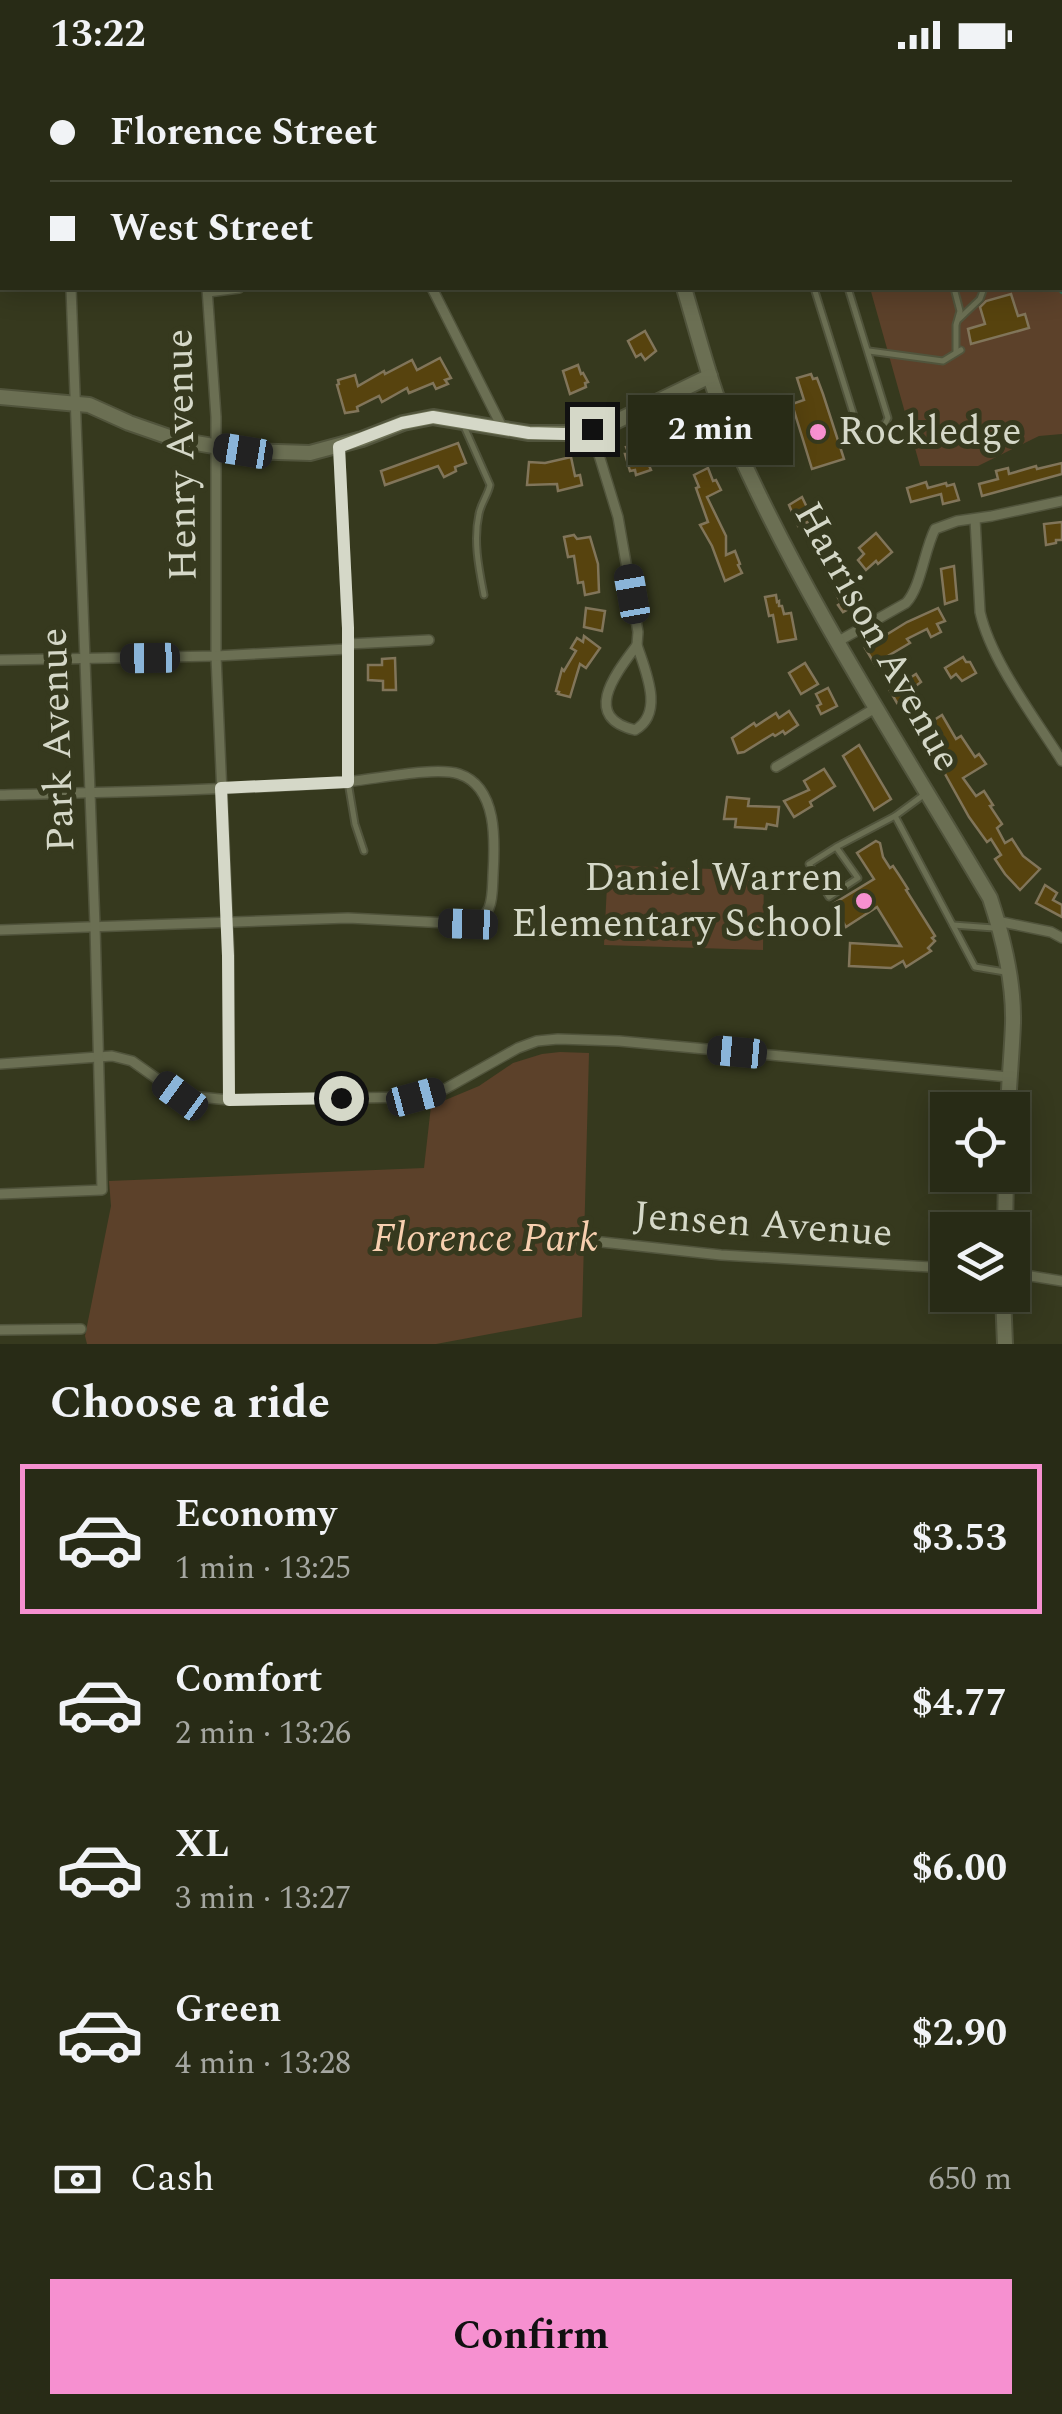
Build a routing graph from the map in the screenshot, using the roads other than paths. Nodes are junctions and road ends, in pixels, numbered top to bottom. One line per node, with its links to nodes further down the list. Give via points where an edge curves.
1 (71, 290): 13 (street, Park Avenue)
2 (208, 290): 21 (street, Henry Avenue)
3 (433, 290): 15 (street)
4 (685, 290): 11 (main road, Harrison Avenue)
5 (815, 290): 18 (lane)
6 (849, 290): 10 (lane)
7 (955, 290): 9 (lane)
8 (983, 290): 9 (lane)
9 (959, 319): 10 (lane, via 959,350 943,361)
10 (868, 351): 18 (lane, via 888,418)
11 (710, 376): 17 (main road); 19 (main road, Harrison Avenue)
12 (0, 397): 13 (main road)
13 (76, 403): 21 (main road, via 157,434); 31 (street, Park Avenue)
14 (462, 421): 15 (main road); 22 (main road, via 417,419); 25 (lane, via 490,485 478,520)
15 (502, 427): 17 (main road, via 565,434)
16 (753, 428): 16 (lane, via 769,436 776,420 762,413); 19 (lane)
17 (592, 429): 28 (street, via 618,517)
18 (858, 432): 20 (lane)
19 (732, 436): 27 (main road, Harrison Avenue)
20 (862, 444)
21 (216, 447): 22 (main road, via 280,453); 30 (street, Henry Avenue)
22 (339, 447): 29 (street)
23 (1062, 500): 24 (street)
24 (975, 519): 27 (street, via 935,529 914,594); 34 (street, via 983,627)
25 (484, 595)
26 (429, 640): 29 (street)
27 (837, 642): 33 (main road, Harrison Avenue)
28 (637, 645): 28 (street, via 606,698 611,718 635,730 649,717 651,698)
29 (348, 646): 30 (street); 36 (street)
30 (216, 656): 31 (street); 37 (street, Henry Avenue)
31 (85, 659): 32 (street); 38 (street, Park Avenue)
32 (0, 660)
33 (877, 706): 35 (street); 39 (main road, Harrison Avenue)
34 (1062, 761)
35 (776, 767)
36 (348, 782): 37 (street); 43 (lane); 44 (street, via 442,772 477,785 492,821 490,908 480,920)
37 (221, 788): 38 (street); 44 (street, Henry Avenue)
38 (90, 792): 40 (street); 47 (street, Park Avenue)
39 (928, 792): 41 (lane); 45 (main road, Harrison Avenue, via 990,898)
40 (0, 795)
41 (895, 816): 42 (lane); 46 (lane)
42 (836, 847): 42 (lane, via 858,878 829,897 809,864)
43 (364, 851)
44 (227, 923): 47 (street); 55 (street, Henry Avenue)
45 (998, 924): 46 (lane); 49 (street); 50 (main road, Harrison Avenue)
46 (952, 925): 50 (lane, via 974,966)
47 (95, 926): 48 (street); 51 (street, Park Avenue)
48 (0, 930)
49 (1062, 938)
50 (1009, 972): 53 (main road, Harrison Avenue)
51 (97, 1056): 52 (street); 55 (street, via 132,1061 180,1096); 56 (street, Park Avenue, via 102,1190)
52 (0, 1064)
53 (1009, 1077): 54 (main road, Harrison Avenue); 55 (street, via 558,1039 518,1048 445,1089 416,1097)
54 (1009, 1092)
55 (229, 1100)
56 (0, 1194)
57 (574, 1239): 58 (street, Jensen Avenue)
58 (930, 1267)
59 (1030, 1276): 60 (street)
60 (1062, 1281)
61 (1004, 1312): 64 (main road)
62 (81, 1329): 63 (street)
63 (0, 1330)
64 (1005, 1344)

